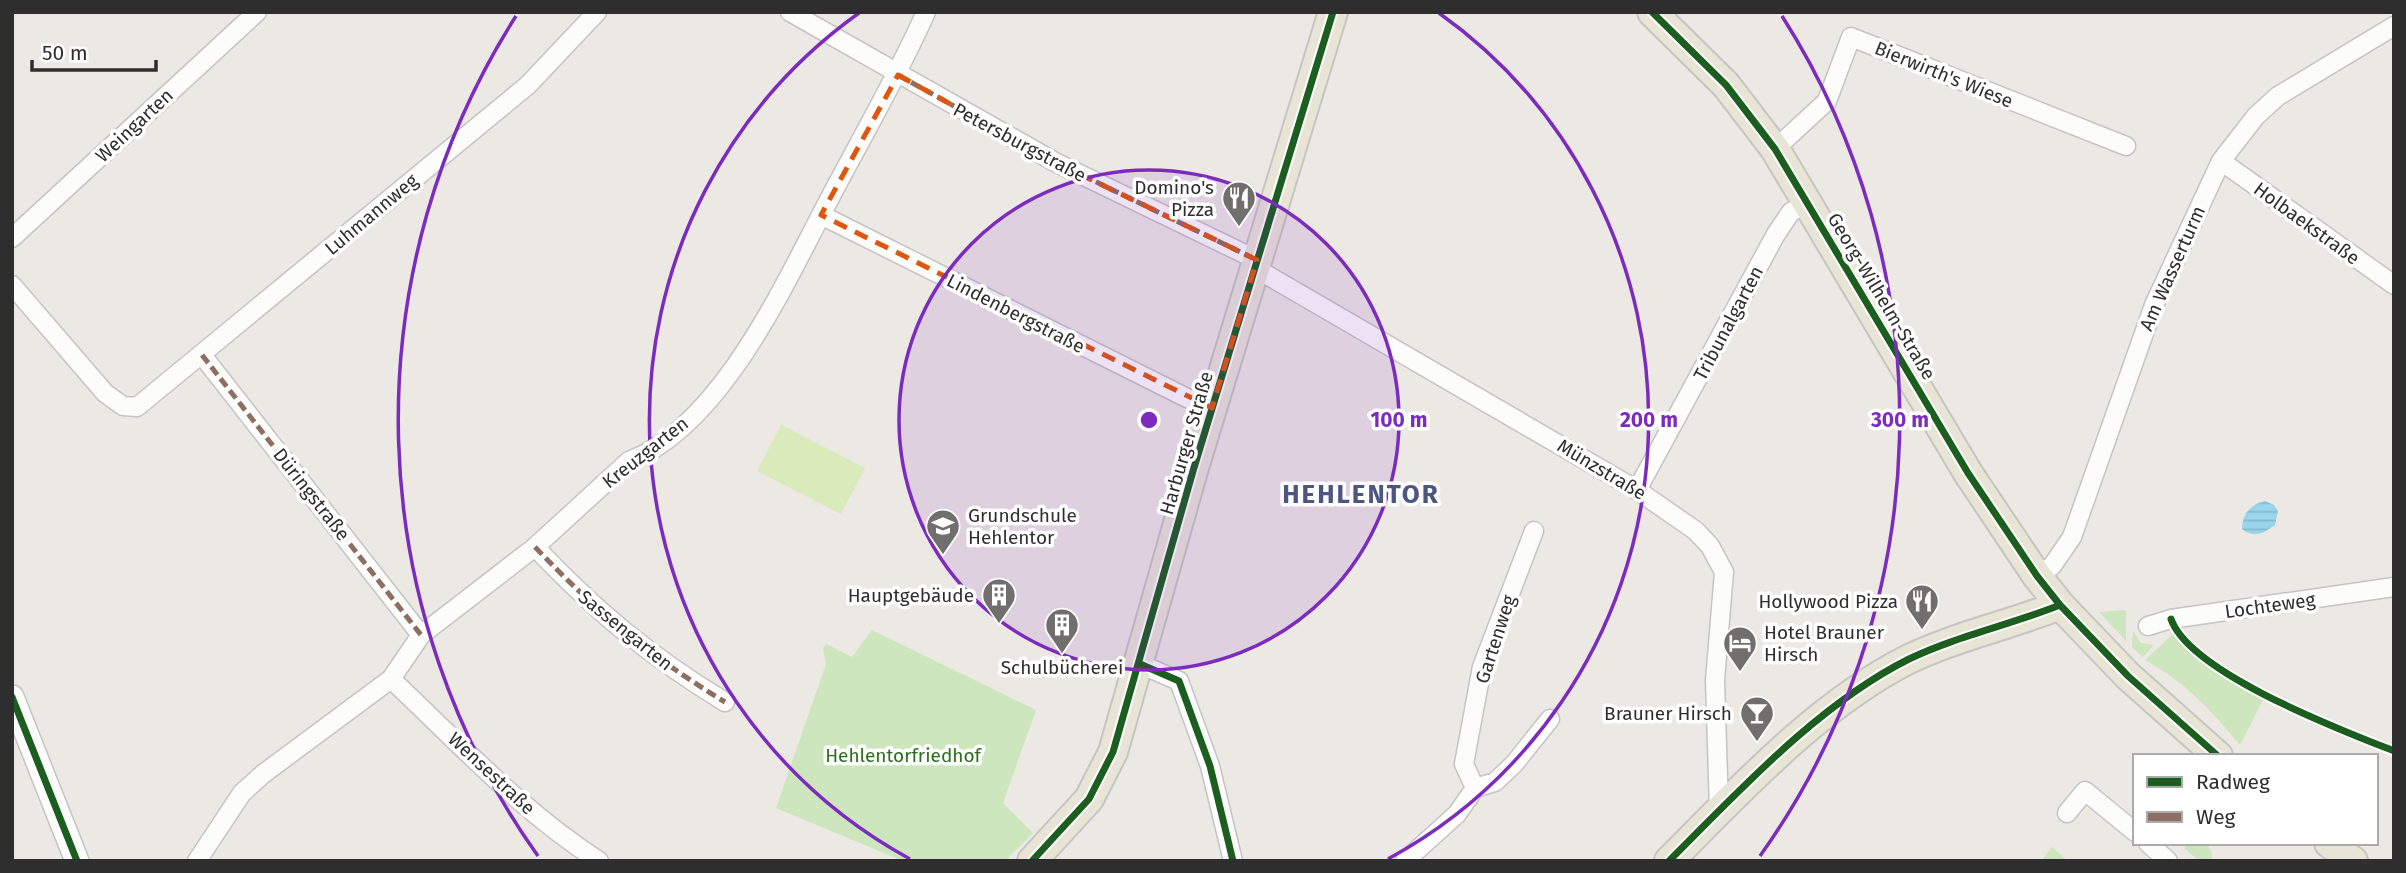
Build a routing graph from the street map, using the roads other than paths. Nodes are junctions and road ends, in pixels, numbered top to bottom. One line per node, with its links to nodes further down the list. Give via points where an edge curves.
1 (257, 12): 14 (street, Weingarten)
2 (597, 12): 18 (street, Luhmannweg, via 528,85)
3 (789, 12): 8 (street, Petersburgstraße)
4 (926, 12): 8 (street, Kreuzgarten)
5 (1333, 12): 15 (main road, Harburger Straße)
6 (1652, 12): 10 (main road, Georg-Wilhelm-Straße, via 1726,85)
7 (2394, 26): 11 (street, Am Wasserturm, via 2278,96)
8 (898, 75): 13 (street, Kreuzgarten); 15 (street, Petersburgstraße, via 1055,162)
9 (2126, 146): 10 (street, Bierwirth's Wiese, via 1851,37 1826,101)
10 (1775, 149): 12 (main road, Georg-Wilhelm-Straße)
11 (2221, 161): 17 (street, Holbaekstraße); 23 (street, Am Wasserturm, via 2154,305 2072,537 2052,566)
12 (1808, 203): 20 (street, Tribunalgarten, via 1791,212 1776,234); 23 (main road, Georg-Wilhelm-Straße, via 1968,473)
13 (821, 215): 19 (street, Lindenbergstraße); 22 (street, Kreuzgarten, via 747,349 702,407 645,455 629,461)
14 (12, 238)
15 (1256, 264): 19 (main road, Harburger Straße); 20 (street, Münzstraße)
16 (12, 285): 18 (street, Luhmannweg, via 105,393 123,407 137,407)
17 (2394, 285)
18 (202, 355): 27 (street, Düringstraße)
19 (1212, 408): 28 (main road, Harburger Straße)
20 (1637, 490): 35 (street, Münzstraße, via 1696,531 1710,545 1724,572 1715,680)
21 (1534, 531): 34 (street, Gartenweg, via 1482,667 1464,764)
22 (535, 547): 27 (street, Kreuzgarten); 31 (street, Sassengarten, via 633,642)
23 (2037, 576): 25 (main road, Georg-Wilhelm-Straße)
24 (2394, 587): 26 (street, Lochteweg)
25 (2060, 605): 33 (main road, Georg-Wilhelm-Straße); 35 (main road, via 1942,645 1882,674 1820,719)
26 (2148, 626)
27 (421, 635): 29 (street, Kreuzgarten)
28 (1140, 664): 43 (main road, Harburger Straße, via 1107,768 1090,799); 44 (street, via 1179,681 1210,766)
29 (391, 679): 41 (street, Kreuzgarten, via 242,793); 42 (street, Wensestraße, via 510,793)
30 (12, 697): 40 (street)
31 (725, 702)
32 (1550, 719): 34 (street, via 1495,782)
33 (2208, 753)
34 (1475, 788): 45 (street, via 1457,814)
35 (1719, 811): 46 (main road)
36 (2067, 813): 37 (street, via 2085,791)
37 (2133, 830)
38 (2150, 845): 47 (street)
39 (2332, 845): 48 (main road)
40 (77, 861)
41 (197, 861)
42 (599, 861)
43 (1032, 861)
44 (1233, 861)
45 (1405, 861)
46 (1669, 861)
47 (2168, 861)
48 (2353, 861)

